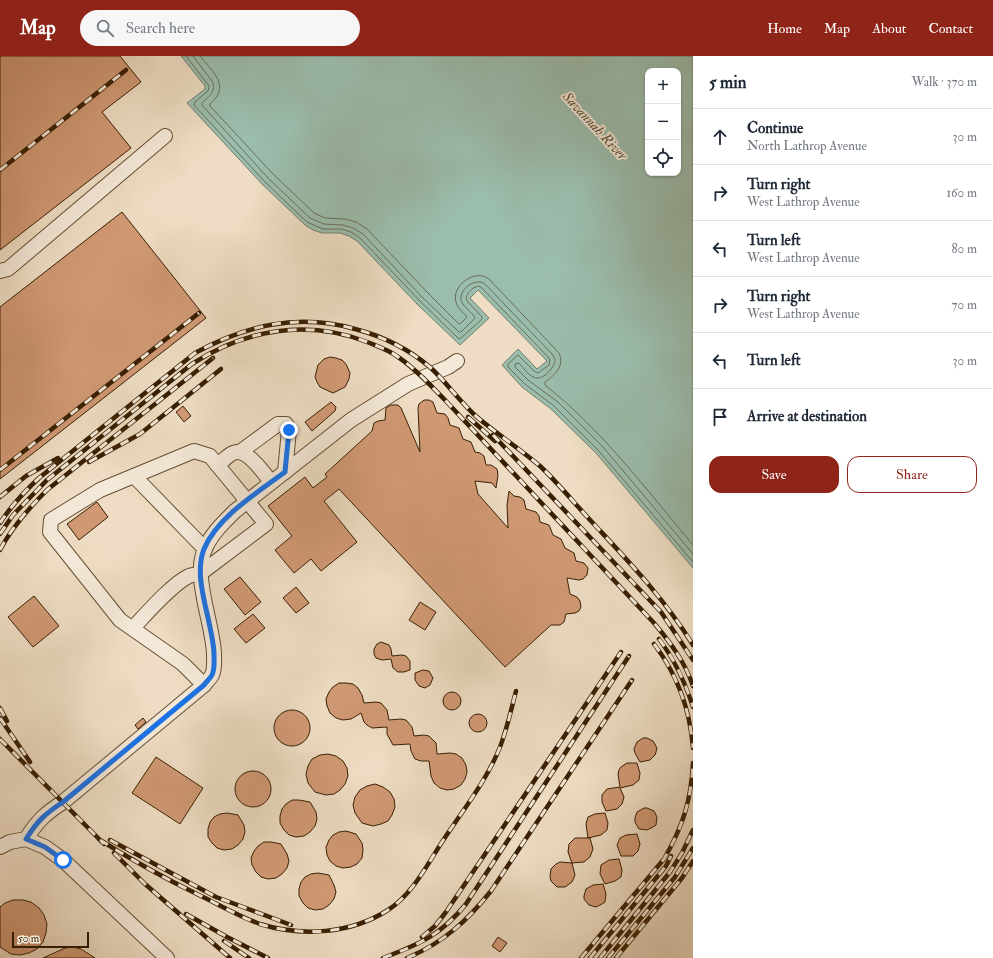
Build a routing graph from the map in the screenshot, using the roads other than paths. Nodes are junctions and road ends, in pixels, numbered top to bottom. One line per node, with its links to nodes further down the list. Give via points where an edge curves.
1 (165, 136): 2 (street, via 8,269)
2 (0, 271)
3 (457, 361): 6 (street, via 382,399)
4 (240, 452): 5 (street, via 233,453); 6 (street, via 278,424 286,424 289,430); 8 (street, via 251,458)
5 (218, 466): 7 (street, via 210,456 194,451); 9 (street)
6 (285, 472): 8 (street)
7 (134, 476): 10 (street); 12 (street, via 100,490 51,520 50,532 120,620)
8 (271, 482): 9 (street)
9 (248, 501): 10 (street, via 222,524); 11 (street, via 266,524)
10 (204, 549): 11 (street)
11 (201, 574): 12 (street, via 189,576 181,581); 13 (street, via 214,648 213,671)
12 (133, 628): 13 (street, via 183,664)
13 (204, 685): 14 (street, via 63,802 45,814)
14 (26, 839): 15 (street); 16 (street, via 45,847 63,860)
15 (0, 847)
16 (167, 958)

